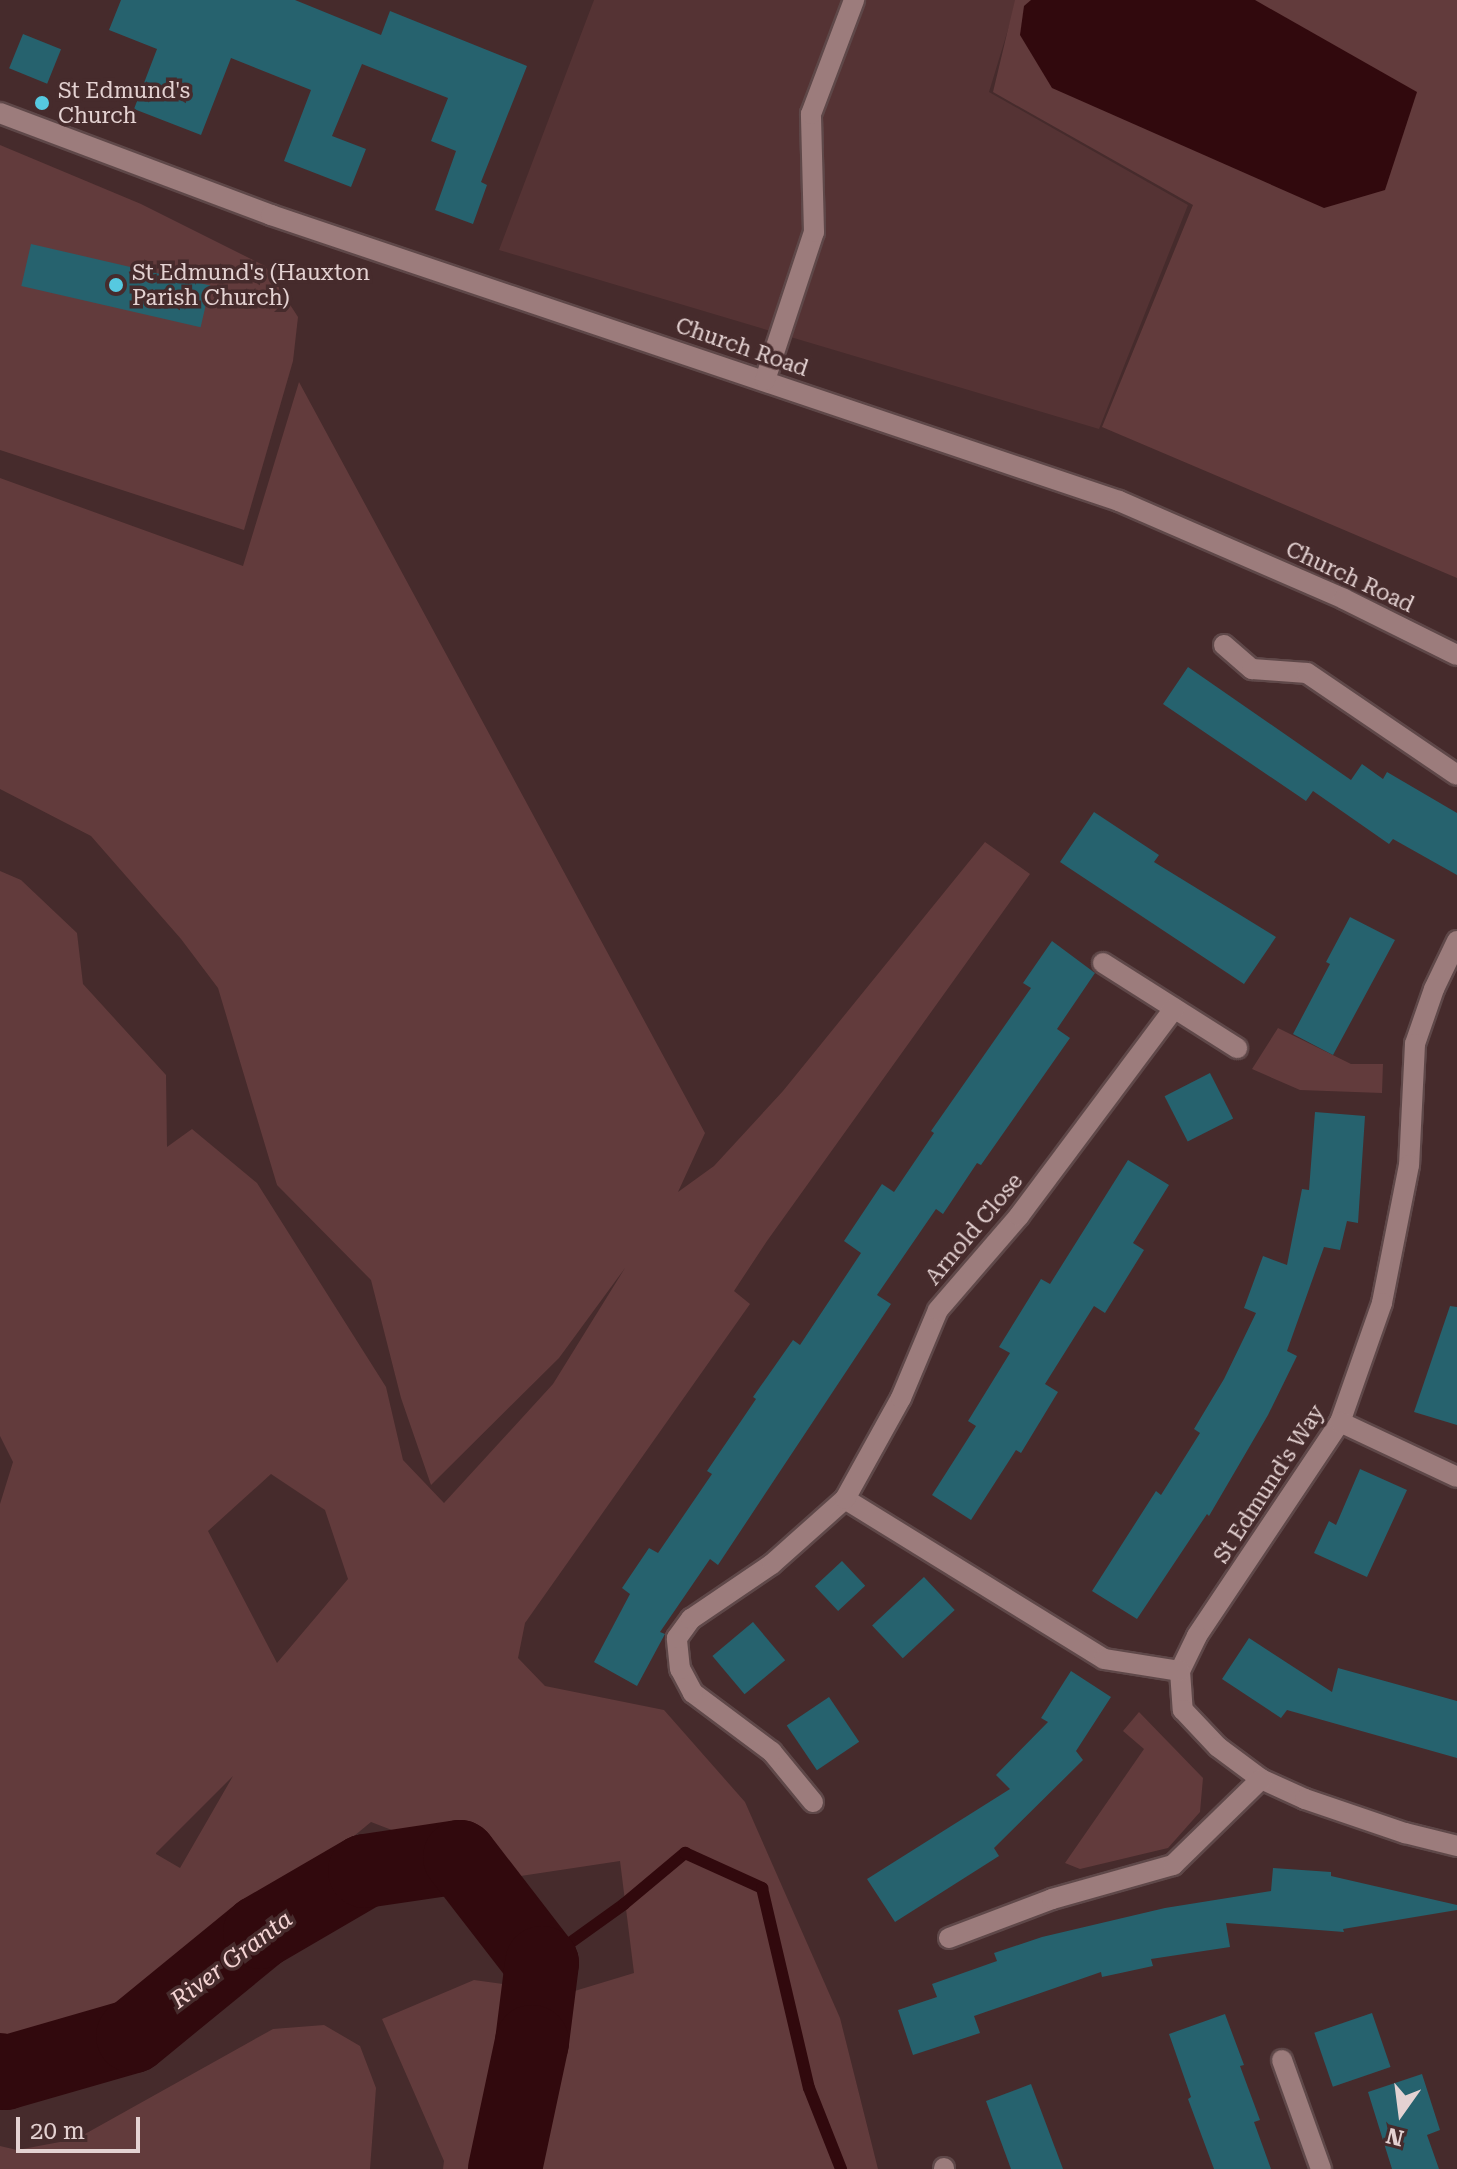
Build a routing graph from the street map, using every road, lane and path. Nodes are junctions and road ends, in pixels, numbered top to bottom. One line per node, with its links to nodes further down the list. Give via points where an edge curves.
1 (854, 0): 3 (street, via 811,114 814,232)
2 (0, 113): 3 (street, Church Road, via 271,215)
3 (765, 380): 5 (street, Church Road, via 1119,501 1344,599)
4 (1224, 645): 6 (street, via 1252,669 1307,673)
5 (1457, 655)
6 (1457, 775)
7 (1457, 941): 11 (street, St Edmund's Way, via 1415,1044 1409,1165 1382,1303)
8 (1103, 963): 9 (street)
9 (1174, 1009): 10 (street); 13 (street, Arnold Close, via 1019,1216 938,1310 901,1398)
10 (1237, 1048)
11 (1340, 1422): 12 (street); 14 (street, St Edmund's Way, via 1197,1636)
12 (1457, 1477)
13 (845, 1499): 14 (street, via 1104,1659); 16 (street, Arnold Close, via 772,1564 691,1619 677,1638 680,1669 693,1693 772,1752)
14 (1180, 1671): 15 (street, via 1183,1710 1218,1747)
15 (1261, 1779): 17 (street, via 1391,1828); 18 (street, via 1173,1865 1052,1899)
16 (813, 1802)
17 (1457, 1846)
18 (949, 1938)
19 (1282, 2060): 20 (street)
20 (1321, 2169)

